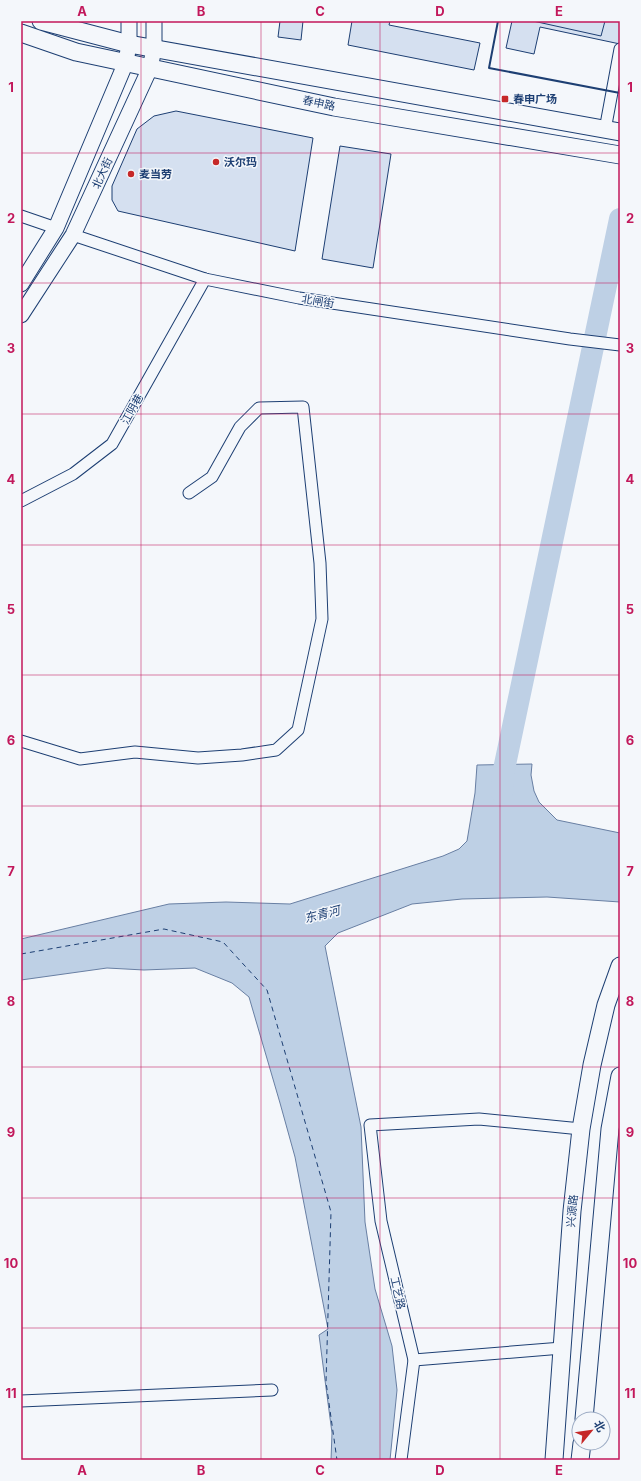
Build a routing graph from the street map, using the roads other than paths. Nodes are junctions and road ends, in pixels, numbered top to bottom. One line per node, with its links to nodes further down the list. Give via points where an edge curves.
1 (41, 21): 5 (main road)
2 (129, 21): 5 (main road, 北大街)
3 (154, 21): 6 (main road, 北大街)
4 (21, 34): 8 (main road, 春申路, via 76,52)
5 (130, 44): 6 (main road); 8 (main road, 北大街)
6 (154, 49): 9 (main road, 北大街); 10 (main road)
7 (620, 49): 10 (street)
8 (126, 62): 9 (main road, 春申路); 13 (main road, 北大街)
9 (150, 68): 11 (main road, 春申路, via 334,107); 14 (main road, 北大街)
10 (612, 131)
11 (618, 155)
12 (21, 216): 13 (street)
13 (56, 228): 16 (main road, 北大街)
14 (73, 235): 15 (street, 北闸街); 17 (main road, 北大街)
15 (205, 279): 18 (street, 北闸街, via 299,298); 20 (street, 江阴巷, via 112,444 73,474)
16 (21, 284)
17 (21, 315)
18 (620, 345)
19 (189, 493): 21 (street, via 212,477 240,427 259,408 303,407 320,563 322,619 298,730 276,750 198,758 135,752 80,759)
20 (21, 501)
21 (21, 741)
22 (620, 966): 24 (main road, 兴源路, via 602,1020)
23 (620, 1076): 29 (main road, via 610,1129)
24 (581, 1129): 25 (main road, 兴源路); 26 (street, 工艺路, via 479,1119 370,1125 381,1222)
25 (562, 1348): 26 (street); 31 (main road, 兴源路)
26 (414, 1360): 30 (street, 工艺路)
27 (272, 1390): 28 (street)
28 (21, 1401)
29 (585, 1411)
30 (401, 1460)
31 (554, 1460)

